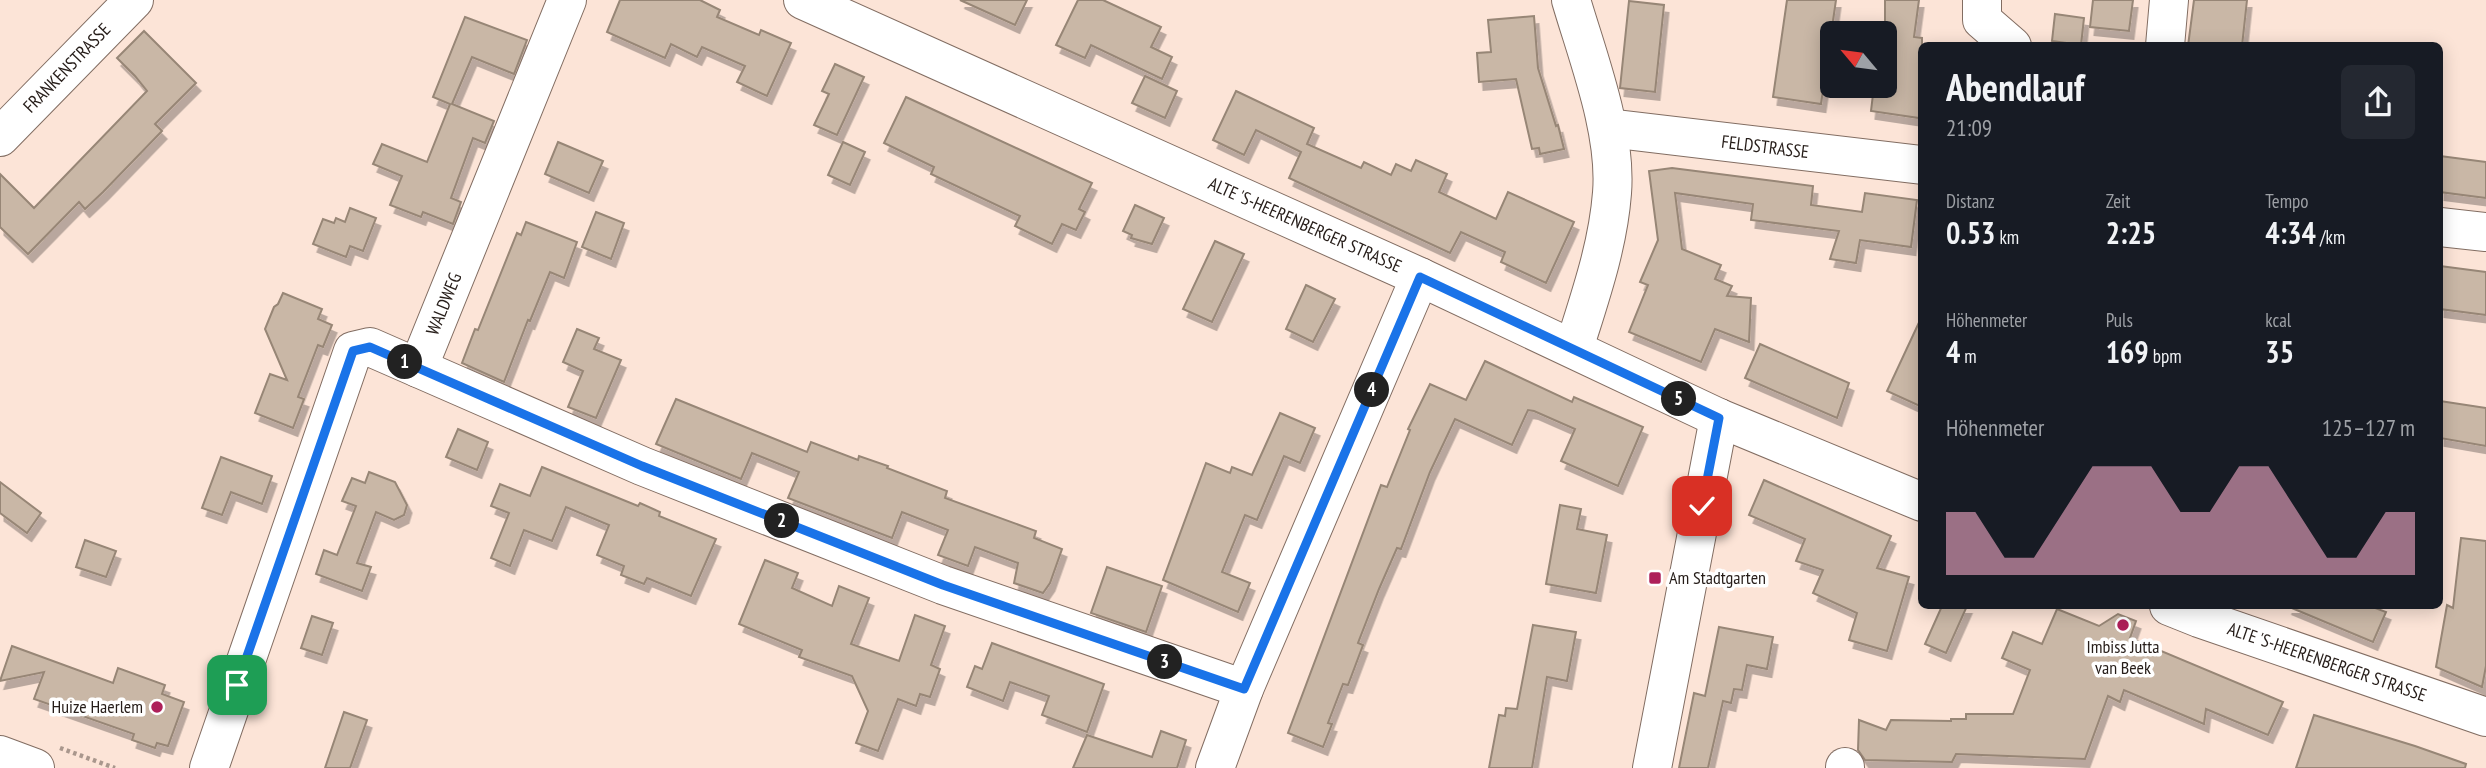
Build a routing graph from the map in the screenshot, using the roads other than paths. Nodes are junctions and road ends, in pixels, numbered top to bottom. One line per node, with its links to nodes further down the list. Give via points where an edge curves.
1 (134, 0): 10 (street, FRANKENSTRASSE)
2 (567, 0): 16 (street, WALDWEG)
3 (803, 0): 14 (street, ALTE 'S-HEERENBERGER STRASSE)
4 (1571, 0): 9 (street)
5 (1982, 0): 7 (street, via 1982,20)
6 (2169, 0): 8 (street)
7 (2007, 42)
8 (2165, 42)
9 (1608, 128): 11 (street, FELDSTRASSE); 15 (street, via 1612,190 1605,245)
10 (0, 137)
11 (1918, 165)
12 (2443, 227): 13 (street)
13 (2486, 232)
14 (1420, 277): 15 (street, ALTE 'S-HEERENBERGER STRASSE); 20 (street)
15 (1574, 348): 17 (street, ALTE 'S-HEERENBERGER STRASSE)
16 (418, 368): 20 (street, via 642,466 943,585); 24 (street, via 370,347 353,351)
17 (1719, 418): 18 (street, ALTE 'S-HEERENBERGER STRASSE); 26 (street)
18 (1918, 500)
19 (2176, 609): 21 (street, ALTE 'S-HEERENBERGER STRASSE)
20 (1244, 689): 25 (street)
21 (2486, 717)
22 (0, 755): 23 (street)
23 (35, 768)
24 (208, 768)
25 (1216, 768)
26 (1652, 768)

